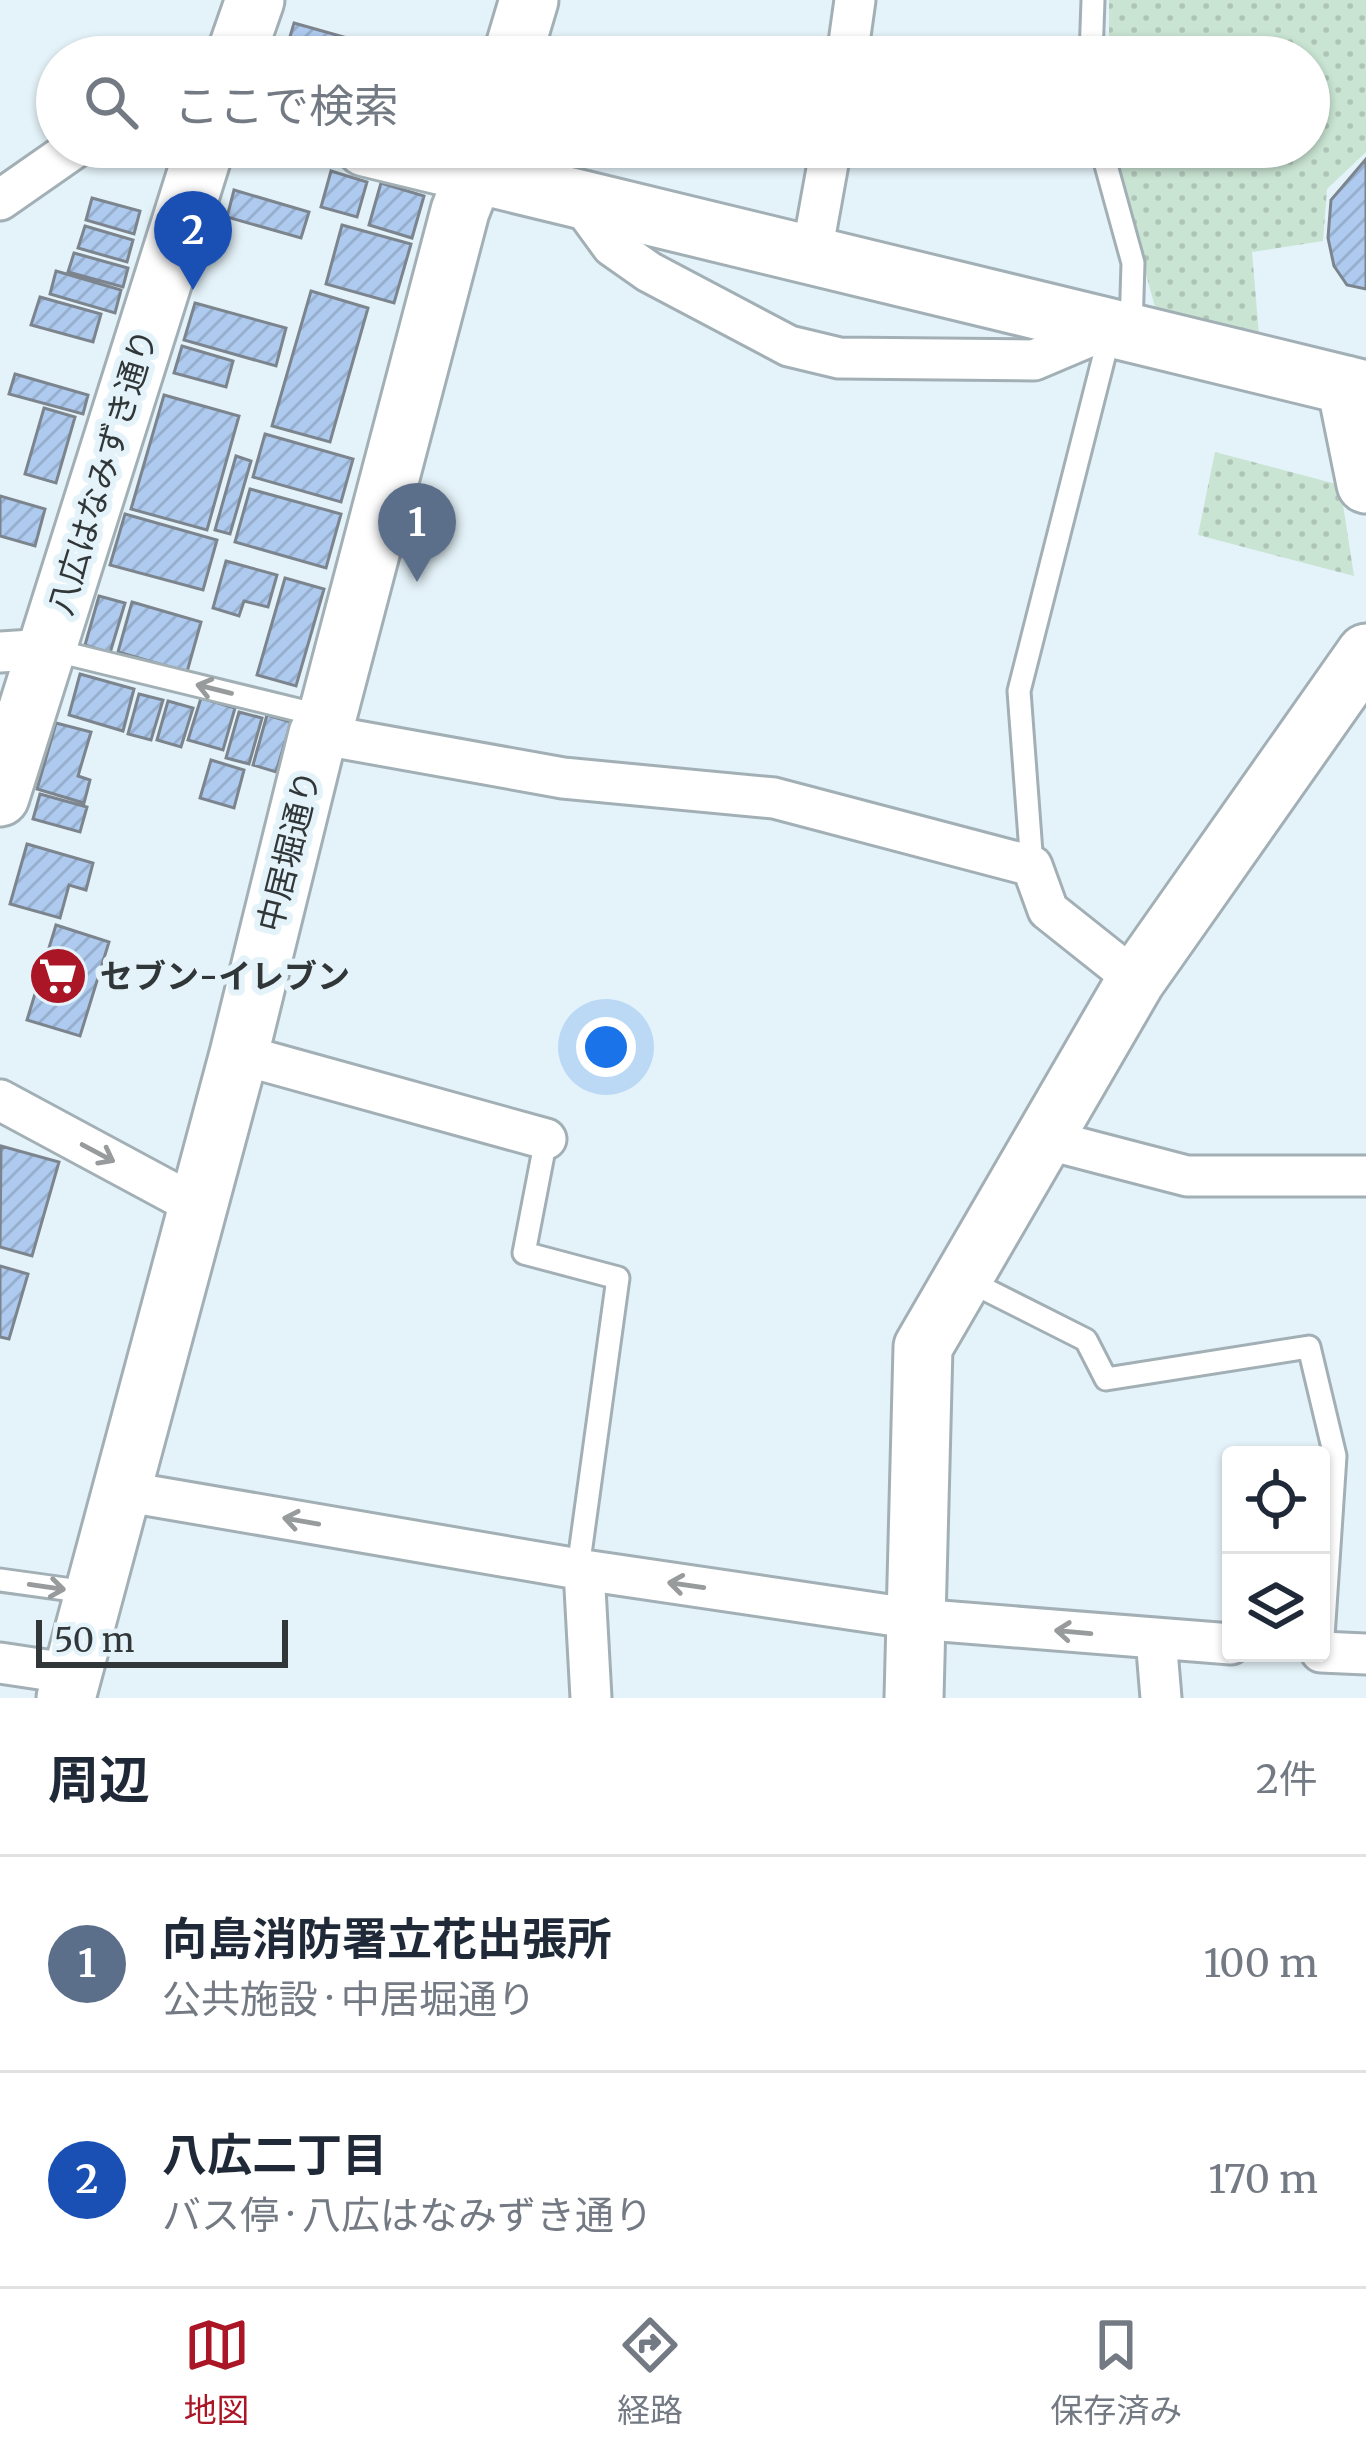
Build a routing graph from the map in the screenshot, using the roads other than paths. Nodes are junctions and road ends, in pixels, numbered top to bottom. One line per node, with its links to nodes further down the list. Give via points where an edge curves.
1 (529, 0): 4 (street)
2 (855, 0): 5 (street)
3 (1093, 0): 6 (lane)
4 (518, 36)
5 (850, 36)
6 (1092, 36)
7 (46, 168): 14 (street)
8 (197, 168): 19 (street, 八広はなみずき通り)
9 (478, 168): 21 (street, 中居堀通り)
10 (501, 168): 13 (street)
11 (827, 168): 15 (street)
12 (1107, 168): 16 (lane, via 1133,263)
13 (577, 198): 15 (street); 16 (street, via 612,246 649,272 789,346 839,358 1034,360)
14 (0, 200)
15 (812, 252): 16 (street)
16 (1121, 328): 17 (street); 23 (lane, via 1019,692)
17 (1356, 387): 18 (street)
18 (1366, 484)
19 (24, 650): 21 (lane, one-way to 19); 22 (street, 八広はなみずき通り)
20 (1366, 653): 24 (street)
21 (322, 725): 23 (street, via 563,778 774,798); 25 (street, 中居堀通り)
22 (0, 797)
23 (1032, 866): 24 (street, via 1048,910)
24 (1136, 980): 28 (street)
25 (238, 1054): 27 (street); 30 (street, 中居堀通り)
26 (0, 1100): 30 (street, one-way to 30)
27 (545, 1138): 34 (lane, via 524,1253 618,1278)
28 (1045, 1138): 29 (street, via 1187,1176); 31 (street)
29 (1366, 1176)
30 (195, 1205): 32 (street, 中居堀通り)
31 (963, 1278): 33 (lane, via 1086,1340 1106,1378 1309,1347 1335,1456); 37 (street, via 923,1347)
32 (122, 1491): 34 (street, one-way to 32); 36 (street, 中居堀通り)
33 (1328, 1554)
34 (584, 1570): 37 (street, one-way to 34); 44 (street)
35 (0, 1580): 36 (lane, one-way to 36)
36 (94, 1594): 43 (street, 中居堀通り)
37 (916, 1619): 38 (street, one-way to 37); 45 (street)
38 (1156, 1638): 39 (street); 46 (street)
39 (1222, 1644)
40 (1330, 1652): 41 (street)
41 (1366, 1654)
42 (0, 1663): 43 (street)
43 (69, 1686)
44 (591, 1698)
45 (914, 1698)
46 (1161, 1698)

